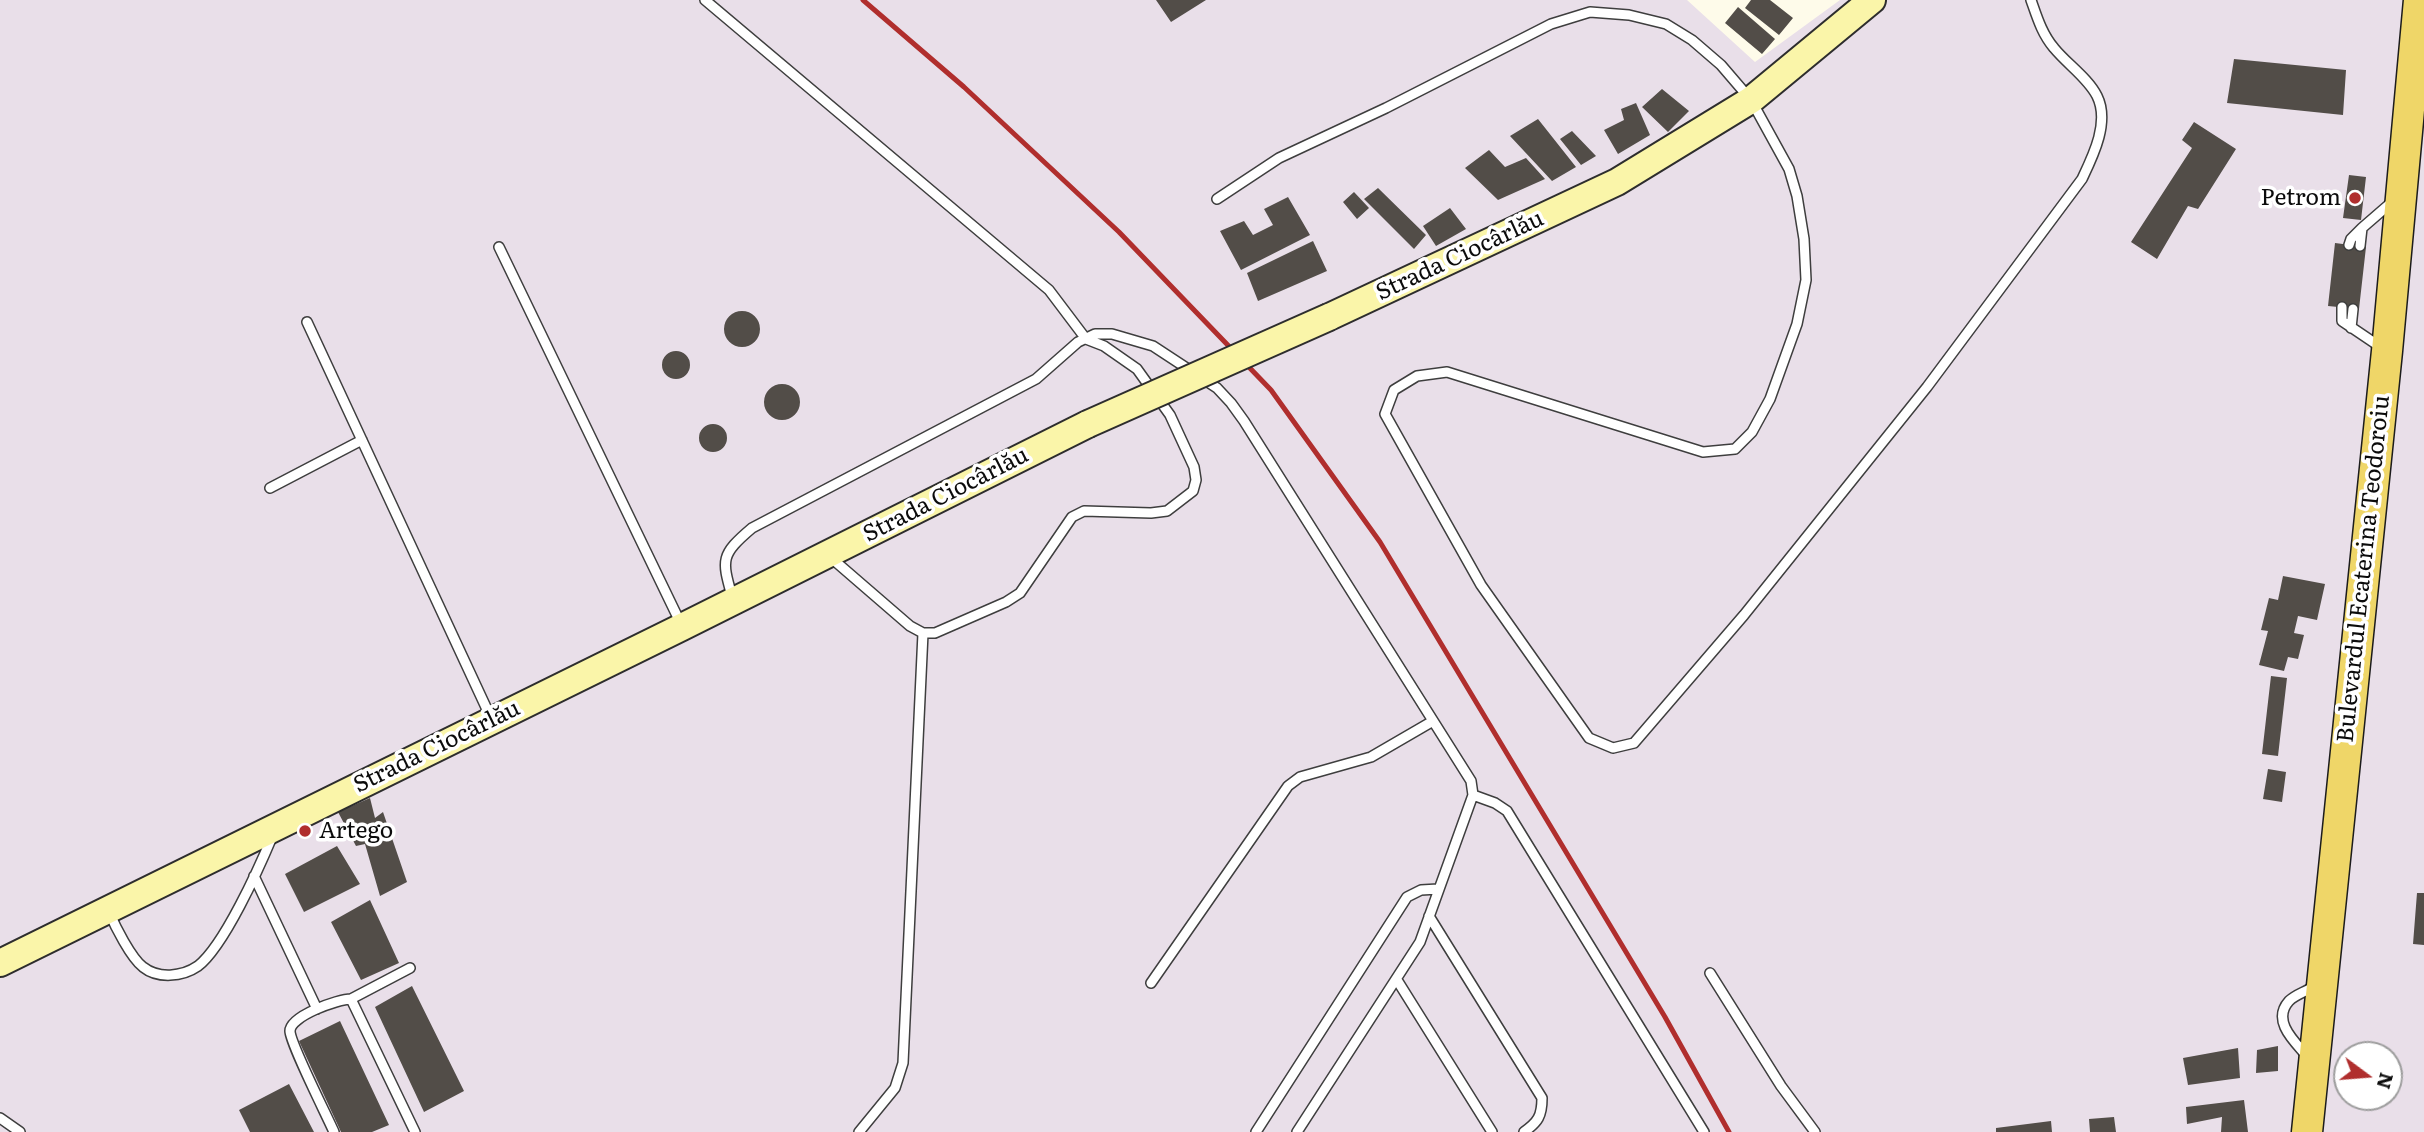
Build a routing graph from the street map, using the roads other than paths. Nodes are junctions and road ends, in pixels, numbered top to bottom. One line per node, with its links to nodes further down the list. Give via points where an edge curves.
1 (705, 0): 16 (lane, via 1049,290)
2 (1872, 0): 5 (main road, Strada Ciocârlău)
3 (2031, 0): 5 (lane, via 2042,31 2097,96 2101,112 2095,153 2082,179 1927,387 1744,615 1634,743 1613,748 1589,737 1481,585 1385,414 1394,390 1417,376 1447,372 1703,452 1735,449 1752,432 1770,399 1797,324 1806,280 1804,239 1789,169)
4 (2419, 2): 6 (main road, Bulevardul Ecaterina Teodoroiu)
5 (1751, 100): 7 (lane, via 1721,65 1667,24 1590,12 1551,24 1279,158); 20 (main road, Strada Ciocârlău, bridge, via 1617,182 1088,424)
6 (2401, 194): 8 (lane); 17 (main road, Bulevardul Ecaterina Teodoroiu)
7 (1217, 199)
8 (2362, 228): 9 (lane); 10 (lane)
9 (2349, 245)
10 (2360, 246)
11 (499, 247): 22 (lane)
12 (2342, 307): 15 (lane, via 2342,321)
13 (2353, 309): 15 (lane)
14 (307, 322): 18 (lane)
15 (2351, 328): 17 (lane)
16 (1086, 339): 21 (lane, via 1035,379 752,528 725,557); 23 (lane, via 1137,369 1163,406 1194,467 1193,491 1167,511 1084,511 1072,517 1020,593 935,633); 25 (lane, via 1112,334 1153,346 1217,388 1231,403)
17 (2387, 351): 50 (main road, Bulevardul Ecaterina Teodoroiu)
18 (362, 440): 19 (lane); 24 (lane)
19 (270, 488)
20 (827, 555): 21 (main road, Strada Ciocârlău); 23 (lane)
21 (734, 601): 22 (main road, Strada Ciocârlău)
22 (682, 627): 24 (main road, Strada Ciocârlău)
23 (923, 633): 43 (lane, via 903,1063 895,1088)
24 (492, 720): 27 (main road, Strada Ciocârlău)
25 (1433, 721): 26 (lane, via 1471,781); 36 (lane, via 1371,757 1300,777 1288,786)
26 (1473, 795): 29 (lane); 48 (lane, via 1507,811)
27 (277, 826): 28 (lane); 30 (main road, Strada Ciocârlău)
28 (254, 876): 30 (lane, via 219,941 198,966 174,976 142,966); 38 (lane)
29 (1438, 889): 31 (lane); 44 (lane, via 1406,897)
30 (108, 911): 32 (main road, Strada Ciocârlău)
31 (1429, 916): 35 (lane, via 1420,942); 47 (lane, via 1542,1098 1542,1113)
32 (0, 963)
33 (410, 968): 37 (lane)
34 (1710, 973): 49 (lane)
35 (1397, 980): 45 (lane); 46 (lane)
36 (1150, 983)
37 (351, 999): 38 (lane); 42 (lane)
38 (317, 1009): 41 (lane, via 295,1020 290,1031)
39 (0, 1118): 40 (lane)
40 (20, 1132)
41 (334, 1132)
42 (415, 1132)
43 (859, 1132)
44 (1256, 1132)
45 (1297, 1132)
46 (1492, 1132)
47 (1524, 1132)
48 (1704, 1132)
49 (1815, 1132)
50 (2307, 1132)

